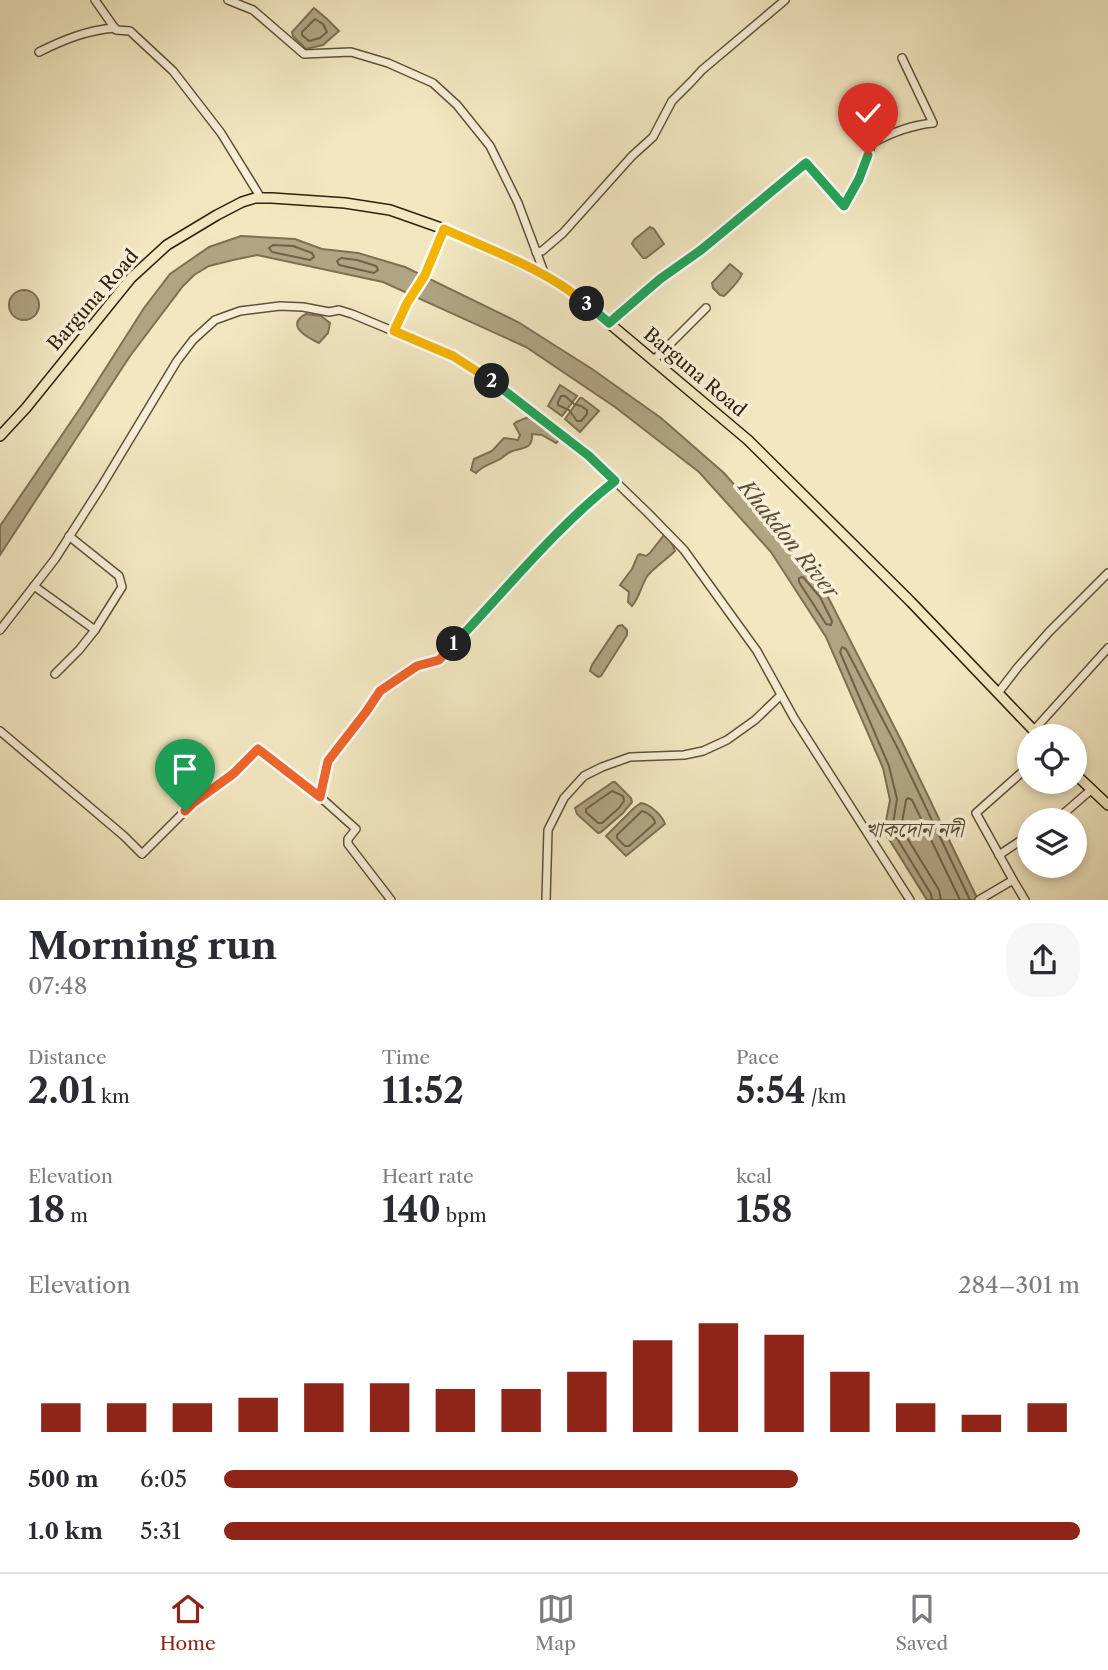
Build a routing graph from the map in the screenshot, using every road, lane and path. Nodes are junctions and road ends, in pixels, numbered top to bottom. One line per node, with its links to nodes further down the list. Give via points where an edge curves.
1 (95, 0): 4 (street)
2 (785, 0): 9 (street, via 692,80 672,101 653,137 562,233)
3 (234, 1): 9 (street, via 253,10 304,54 351,52 433,83 490,146)
4 (115, 28): 5 (street, via 81,34); 7 (street, via 130,31 173,71 221,133)
5 (39, 52)
6 (902, 58): 12 (street, via 933,123 897,131 872,143 844,206 806,163)
7 (261, 198): 8 (main road, Barguna Road, via 390,210); 15 (main road, Barguna Road, via 242,202 167,245 131,278)
8 (444, 229): 10 (main road, Barguna Road); 13 (street)
9 (536, 252): 10 (street)
10 (545, 275): 12 (main road, Barguna Road)
11 (706, 308): 14 (street)
12 (609, 323): 14 (main road, Barguna Road)
13 (394, 331): 16 (street, via 483,374); 17 (street, via 339,310 303,307 240,311 215,320 177,361)
14 (654, 360): 24 (main road, Barguna Road, via 748,440)
15 (0, 436)
16 (615, 481): 25 (street, via 684,550 757,651); 32 (street, via 562,527 439,660 417,666 380,691 328,761)
17 (69, 536): 19 (street); 21 (street, via 119,576 122,587)
18 (1108, 573): 24 (street, via 1049,632)
19 (34, 586): 20 (street); 21 (street)
20 (0, 630)
21 (95, 630): 23 (street)
22 (1108, 648): 27 (street)
23 (55, 674)
24 (998, 693): 26 (main road, Barguna Road)
25 (781, 695): 40 (street, via 755,720 703,751 630,757 584,776 564,798 548,830); 41 (street)
26 (1027, 724)
27 (1045, 724)
28 (0, 731): 32 (street, via 142,854 193,803 258,749)
29 (1017, 777): 36 (street, via 976,813)
30 (1087, 785): 31 (main road)
31 (1092, 789): 33 (main road); 34 (street)
32 (320, 797): 39 (street, via 356,829 348,844)
33 (1108, 805)
34 (1070, 808)
35 (1017, 843): 36 (street)
36 (999, 855): 37 (street)
37 (1013, 880): 38 (street); 42 (street)
38 (982, 898)
39 (391, 900)
40 (546, 900)
41 (910, 900)
42 (1025, 900)

